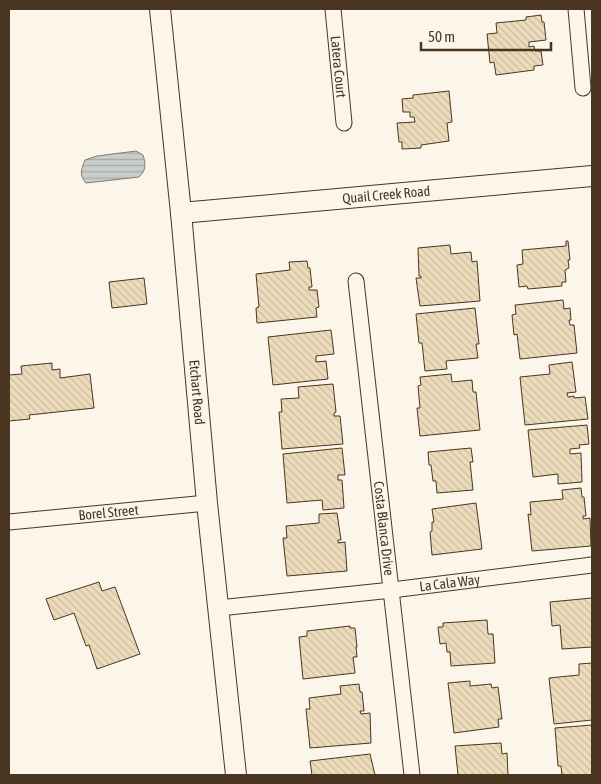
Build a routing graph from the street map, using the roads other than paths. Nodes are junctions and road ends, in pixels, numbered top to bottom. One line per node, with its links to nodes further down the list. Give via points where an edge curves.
1 (160, 9): 7 (street, Etchart Road)
2 (333, 9): 5 (street, Latera Court)
3 (576, 9): 4 (street)
4 (583, 88)
5 (344, 123)
6 (592, 176): 7 (street, Quail Creek Road)
7 (181, 212): 9 (street, Etchart Road)
8 (356, 281): 12 (street, Costa Blanca Drive)
9 (207, 504): 10 (street, Borel Street); 13 (street, Etchart Road)
10 (9, 522)
11 (592, 566): 12 (street, La Cala Way)
12 (392, 590): 13 (street, La Cala Way); 15 (street, Costa Blanca Drive)
13 (219, 608): 14 (street, Etchart Road)
14 (236, 775)
15 (412, 775)

